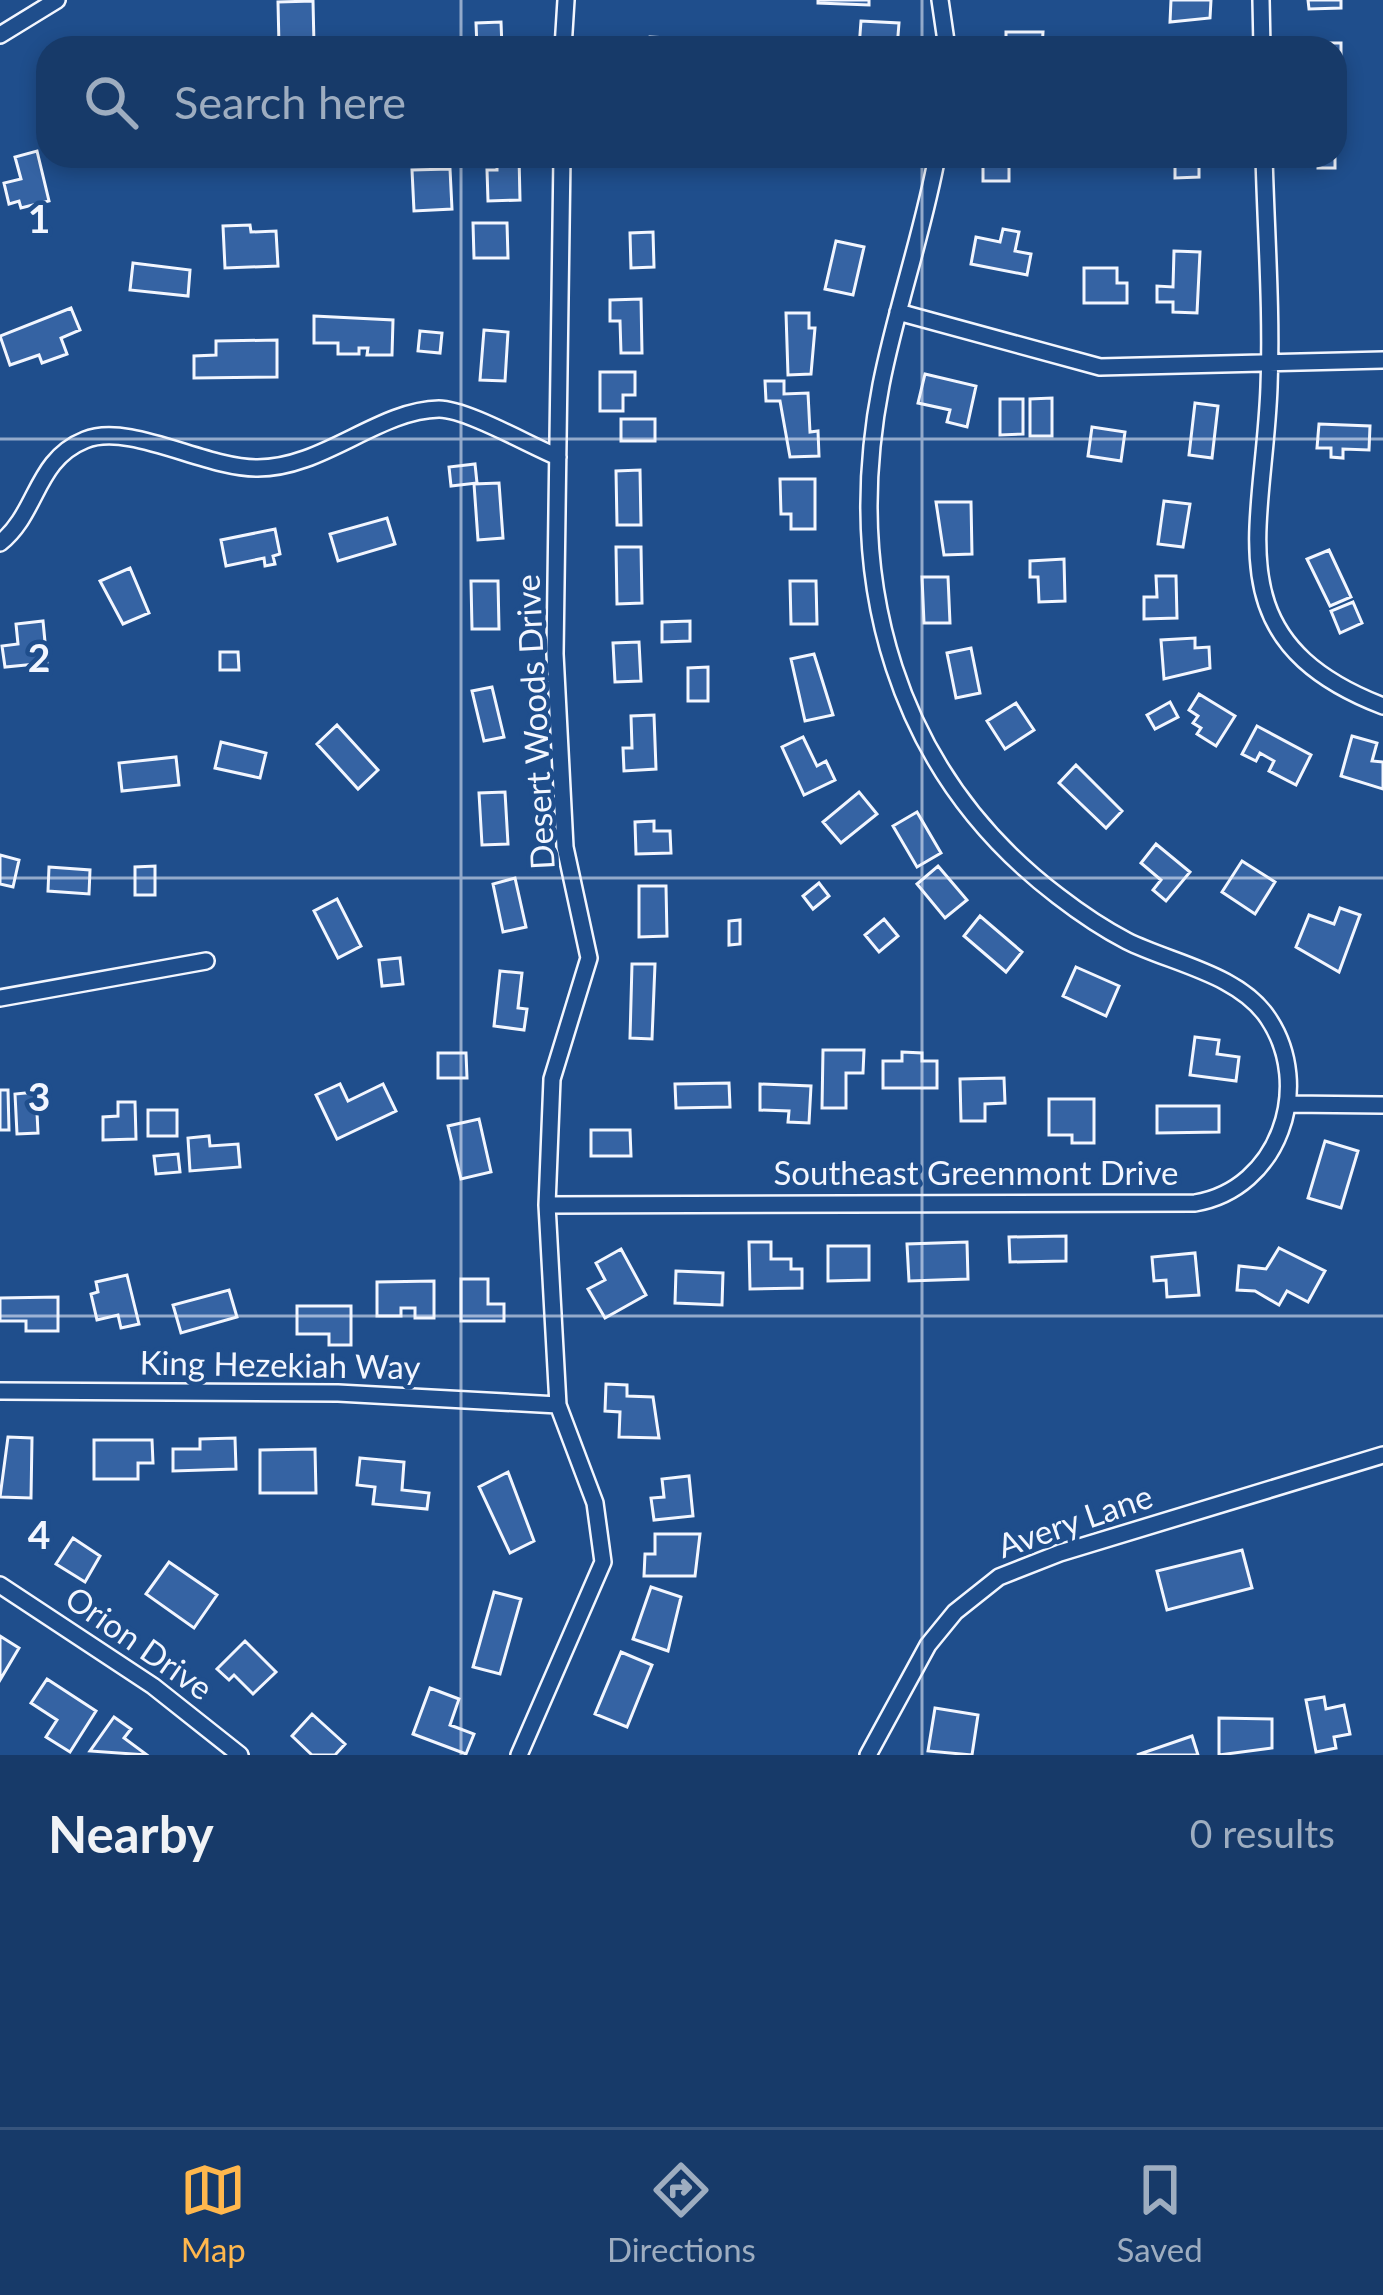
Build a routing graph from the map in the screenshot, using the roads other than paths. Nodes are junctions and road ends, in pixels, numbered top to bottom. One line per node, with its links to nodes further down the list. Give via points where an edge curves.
1 (57, 0): 5 (street)
2 (566, 0): 6 (street)
3 (940, 0): 7 (street)
4 (1261, 0): 8 (street)
5 (0, 35)
6 (564, 36)
7 (945, 36)
8 (1262, 36)
9 (562, 168): 15 (street, Desert Woods Drive)
10 (934, 168): 12 (street)
11 (1264, 168): 13 (street)
12 (898, 312): 13 (street, via 1100,367); 20 (street, via 875,421 870,524 879,626 916,728 988,827 1048,889 1262,1010 1283,1048)
13 (1269, 360): 14 (street); 17 (street, via 1255,536 1261,587 1277,627 1304,660)
14 (1383, 360)
15 (558, 457): 16 (street, via 441,409 295,464 256,468 117,435 88,438 44,470 19,528); 22 (street, Desert Woods Drive, via 555,654 565,847 590,958 552,1079)
16 (0, 543)
17 (1383, 706)
18 (206, 961): 19 (street)
19 (0, 998)
20 (1288, 1104): 21 (street); 22 (street, Southeast Greenmont Drive, via 1276,1141 1252,1175 1221,1197 1195,1203)
21 (1383, 1105)
22 (547, 1204): 24 (street, Desert Woods Drive)
23 (0, 1391): 24 (street, King Hezekiah Way, via 338,1393)
24 (558, 1405): 28 (street, Desert Woods Drive, via 595,1503 603,1562)
25 (1383, 1455): 29 (street, Avery Lane, via 999,1577 928,1645)
26 (0, 1585): 27 (street, Orion Drive)
27 (240, 1755)
28 (519, 1755)
29 (868, 1755)

